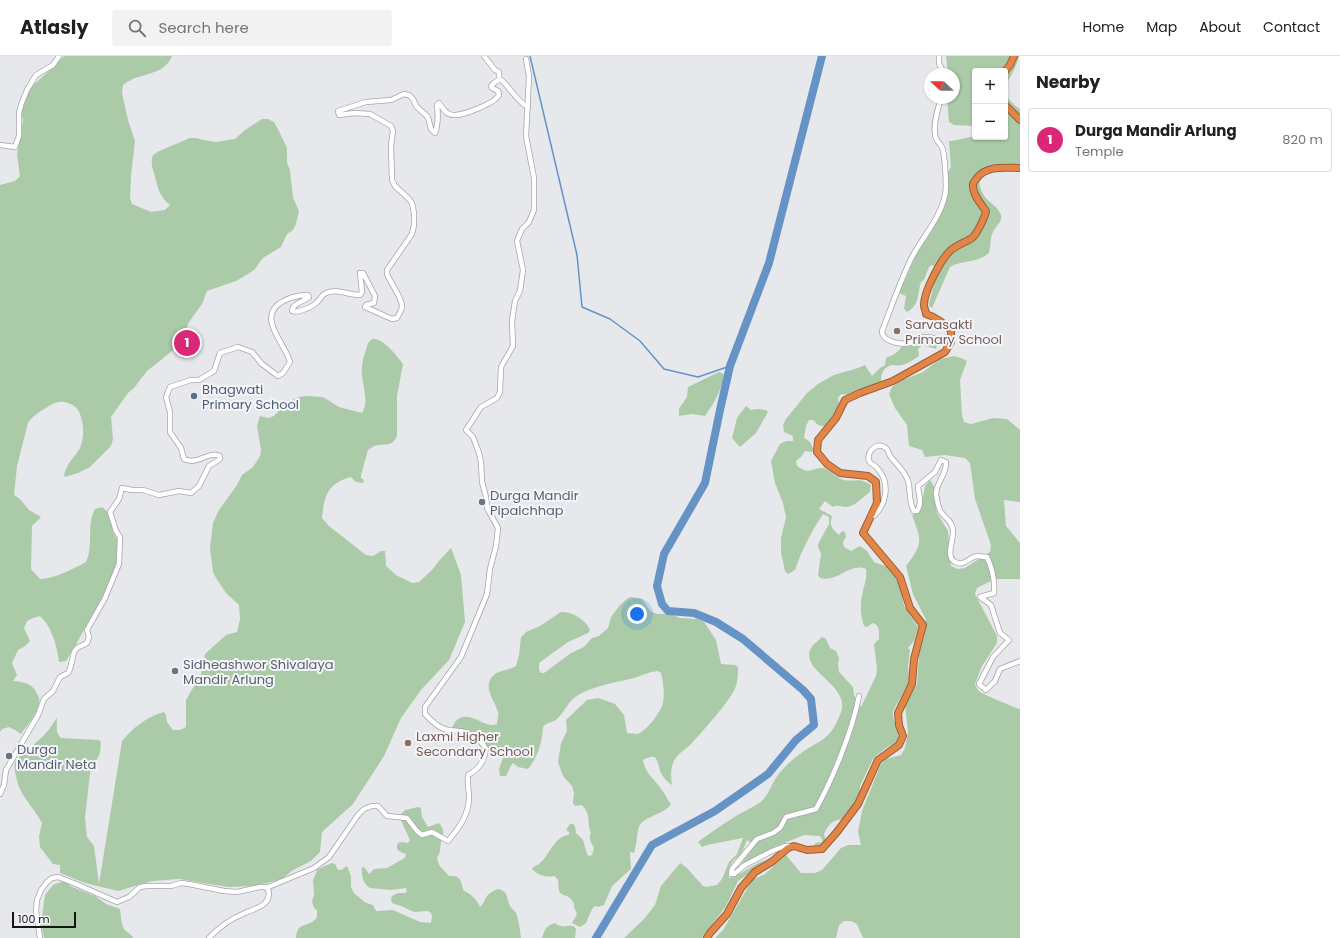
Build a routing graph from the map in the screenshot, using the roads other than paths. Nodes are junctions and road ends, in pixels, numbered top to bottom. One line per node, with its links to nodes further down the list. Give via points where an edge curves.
1 (59, 56): 13 (street, via 53,65 36,75 27,90 19,113 19,136 15,147)
2 (484, 56): 8 (street, via 499,72)
3 (939, 56): 6 (street)
4 (1014, 56): 7 (highway)
5 (526, 59): 10 (street)
6 (941, 68)
7 (1008, 68)
8 (499, 80): 10 (street, via 504,81 523,105); 19 (street, via 491,86 498,91 498,98 482,107 452,116 439,103 435,133 431,130 428,117 409,95 404,94 391,100 366,102 338,111 339,115 370,114 391,126 394,131 391,146 392,180 412,203 414,213 412,234 387,270 401,300 401,310 397,318 392,319 365,307 366,304 374,303 375,296 363,273 360,273 360,295 329,291 314,305 298,311 292,311 292,307 304,301 308,295 282,302 274,308 271,321 290,362 283,373 278,376 271,372 252,352 238,347 220,353 214,371 199,380 170,387 166,397 170,412 170,432 181,448 184,459 199,460 212,454 220,456 220,459 209,466 199,486 191,493 178,491 159,495 122,488 119,499 110,512 120,537 119,564 106,598 87,630 87,643 77,648 68,673 60,677 53,691 44,699 38,715 6,770)
9 (940, 104): 15 (street, via 934,132 942,148 945,195 938,214 898,288 882,334 885,339 891,341 909,343 926,337 937,339)
10 (528, 107): 21 (street, via 526,136 534,178 534,210 530,222 522,229 517,241 523,270 512,321 513,346 501,367 500,392 497,398 481,407 466,430 473,437 480,457 487,508 498,528 496,546 487,594 461,657 425,707 425,714 432,722 449,731 467,733 486,749 481,765 468,775 467,812 448,841 432,832 422,835 407,818 387,816 378,806 364,809 329,857 314,868)
11 (1008, 108): 12 (highway)
12 (1020, 120)
13 (0, 145)
14 (1020, 168): 15 (highway, via 986,170 973,182 972,187 976,196 986,210 985,217 974,237 952,249 931,283 924,304 926,314 943,322 950,330 951,342)
15 (948, 346): 16 (highway, via 945,352 893,381 846,400 836,418 818,440 817,452 827,464 840,473 868,476 876,482 877,503)
16 (870, 516): 17 (street, via 878,512 886,488 882,474 868,460 869,453 876,446 886,449 903,471 914,511 917,511 920,503 918,486 935,472 941,460 946,462 936,494 940,511 950,520 953,530 950,557 959,564 964,564 977,556 987,557 994,593 980,597 991,605 1000,633 1009,640 993,656 980,684 986,690 995,681 1000,669); 20 (highway, via 863,533 900,577 910,608 923,626 914,658 912,684 898,713 903,736 900,745 878,760 858,804 822,849 807,850)
17 (1020, 661)
18 (859, 696): 20 (street, via 840,756 825,794 816,809 786,818 780,828 773,833 756,838 732,869 731,874 772,851)
19 (0, 794)
20 (794, 846): 24 (highway, via 755,872 740,888 727,914)
21 (266, 888): 22 (street, via 237,892 181,883 171,886 146,886 140,887 129,897 117,902 92,889 58,877 52,878 41,890 37,900); 23 (street, via 270,893 263,905 218,927)
22 (40, 938)
23 (208, 938)
24 (707, 938)

